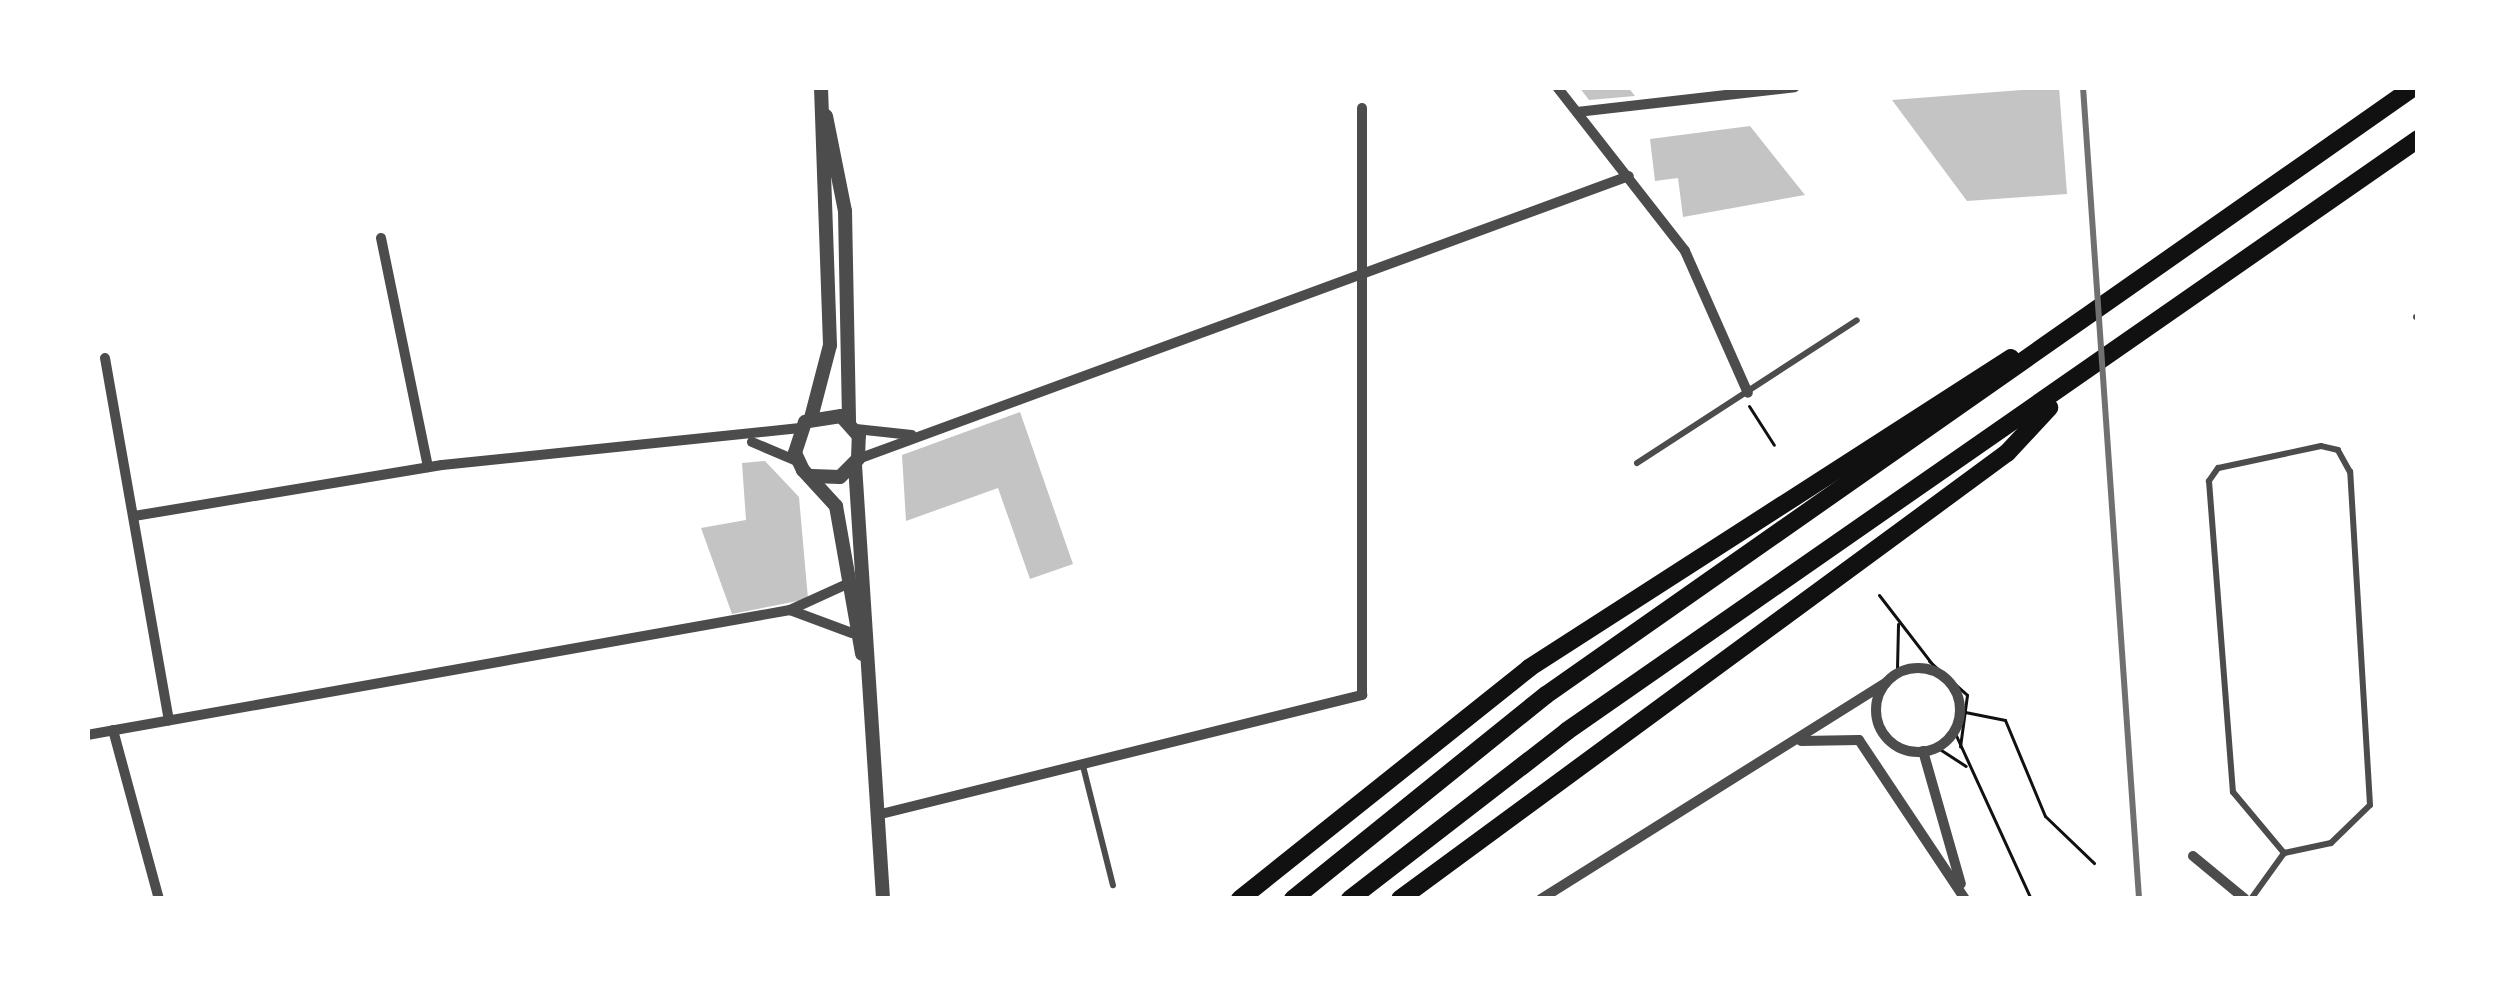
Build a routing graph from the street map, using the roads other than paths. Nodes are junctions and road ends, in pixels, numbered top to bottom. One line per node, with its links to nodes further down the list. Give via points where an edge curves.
1 (821, 87): 5 (street)
2 (1557, 87): 7 (street)
3 (1795, 87): 7 (street)
4 (2414, 87): 13 (highway)
5 (822, 106): 17 (street, via 830,345); 18 (street, via 845,211)
6 (1362, 108): 11 (street)
7 (1577, 112): 9 (street)
8 (2418, 139): 15 (highway)
9 (1629, 176): 11 (street); 16 (street, via 1694,267)
10 (381, 238): 24 (street)
11 (1366, 270): 19 (street); 38 (street, via 1363,695)
12 (1858, 320): 16 (lane)
13 (2048, 341): 46 (highway, via 1964,380 1529,668); 47 (highway, via 1546,695)
14 (105, 358): 26 (street)
15 (2068, 386): 48 (highway, via 1567,731); 49 (highway, via 2007,454)
16 (1748, 393): 23 (lane)
17 (805, 423): 18 (street); 20 (street); 21 (street)
18 (853, 425): 19 (street); 22 (street)
19 (916, 436): 22 (street)
20 (749, 441): 21 (street); 24 (street)
21 (797, 461): 25 (street)
22 (856, 462): 25 (street); 30 (street)
23 (1637, 463)
24 (428, 467): 26 (street)
25 (812, 476): 27 (street, via 836,506)
26 (134, 516): 32 (street)
27 (847, 584): 28 (street); 29 (street)
28 (790, 610): 29 (street); 32 (street)
29 (852, 632): 30 (street)
30 (862, 654): 40 (street)
31 (1892, 678): 35 (street); 36 (street, via 1877,716); 37 (street, via 1939,673 1964,711)
32 (169, 720): 33 (street)
33 (113, 730): 34 (street); 44 (street)
34 (87, 735)
35 (1792, 744): 39 (street, via 1824,733 1858,740); 50 (street)
36 (1896, 746): 37 (street); 39 (street)
37 (1930, 749): 51 (street)
38 (1082, 764): 40 (street); 43 (lane)
39 (1888, 776): 51 (street)
40 (878, 815): 45 (street)
41 (2284, 853): 41 (lane, via 2331,843 2370,805 2350,472 2321,446 2218,468 2210,481 2233,792); 52 (lane)
42 (2193, 856): 52 (street)
43 (1113, 885)
44 (160, 899)
45 (883, 899)
46 (1240, 899)
47 (1293, 899)
48 (1349, 899)
49 (1400, 899)
50 (1541, 899)
51 (1965, 899)
52 (2248, 899)

